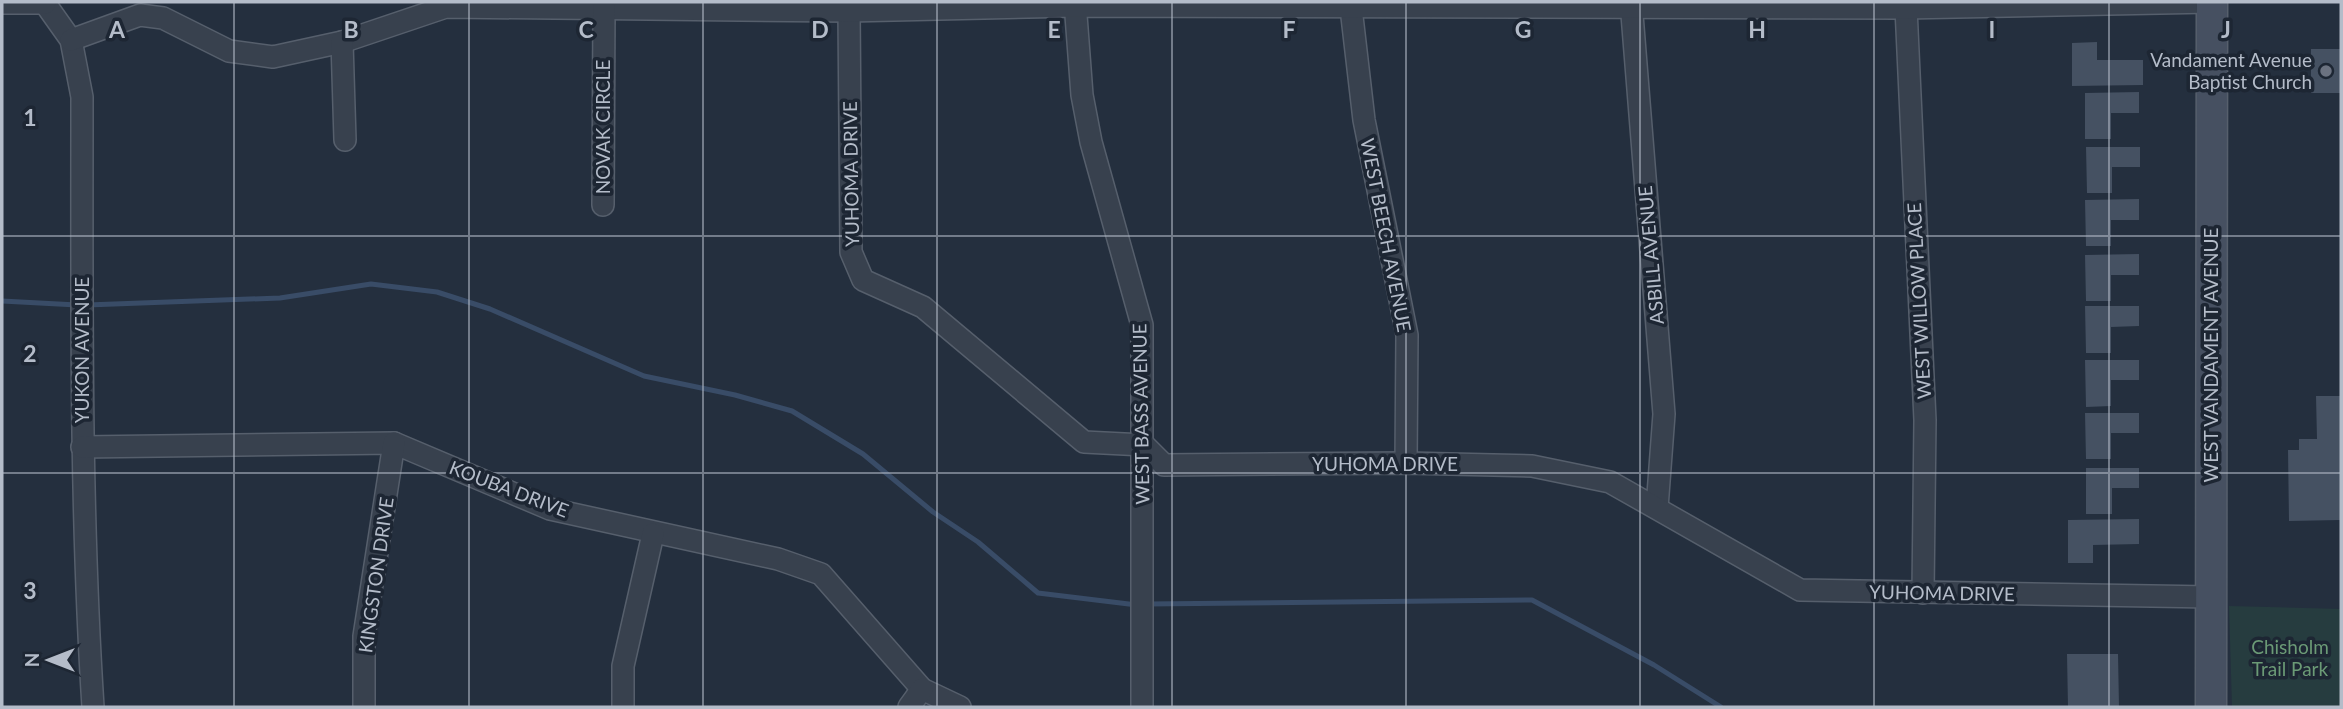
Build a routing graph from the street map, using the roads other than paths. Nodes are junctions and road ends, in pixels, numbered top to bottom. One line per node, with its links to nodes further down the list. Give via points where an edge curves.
1 (2212, 2): 8 (street); 21 (street, WEST VANDAMENT AVENUE)
2 (2, 3): 3 (street)
3 (45, 3): 10 (street, YUKON AVENUE)
4 (1075, 4): 7 (street); 9 (street); 15 (street, WEST BASS AVENUE, via 1082,95 1091,142 1142,325)
5 (1631, 4): 7 (street); 8 (street); 18 (street, ASBILL AVENUE, via 1664,414)
6 (604, 7): 9 (street); 11 (street, via 446,7); 13 (street, NOVAK CIRCLE)
7 (1351, 8): 17 (street, WEST BEECH AVENUE, via 1364,120 1406,335)
8 (1906, 8): 20 (street, WEST WILLOW PLACE, via 1925,420)
9 (849, 11): 15 (street, YUHOMA DRIVE, via 851,252 863,280 923,307 1084,442)
10 (71, 40): 11 (street, via 140,15 163,18 229,51 273,57); 16 (street, YUKON AVENUE, via 82,97)
11 (342, 42): 12 (street)
12 (345, 140)
13 (603, 205)
14 (394, 443): 16 (street, KOUBA DRIVE); 19 (street, KOUBA DRIVE, via 550,509); 24 (street, KINGSTON DRIVE, via 364,636)
15 (1144, 446): 17 (street, YUHOMA DRIVE, via 1164,464); 28 (street, WEST BASS AVENUE)
16 (82, 447): 23 (street, YUKON AVENUE)
17 (1406, 463): 18 (street, YUHOMA DRIVE, via 1532,466 1610,481)
18 (1657, 508): 20 (street, YUHOMA DRIVE, via 1800,590)
19 (653, 534): 22 (street, KOUBA DRIVE, via 778,559 821,574); 25 (street, via 623,666)
20 (1923, 593): 21 (street, YUHOMA DRIVE)
21 (2210, 597): 29 (street, WEST VANDAMENT AVENUE)
22 (922, 689): 26 (street); 27 (street, KOUBA DRIVE)
23 (93, 707)
24 (364, 707)
25 (623, 707)
26 (909, 707)
27 (960, 707)
28 (1142, 707)
29 (2211, 707)

